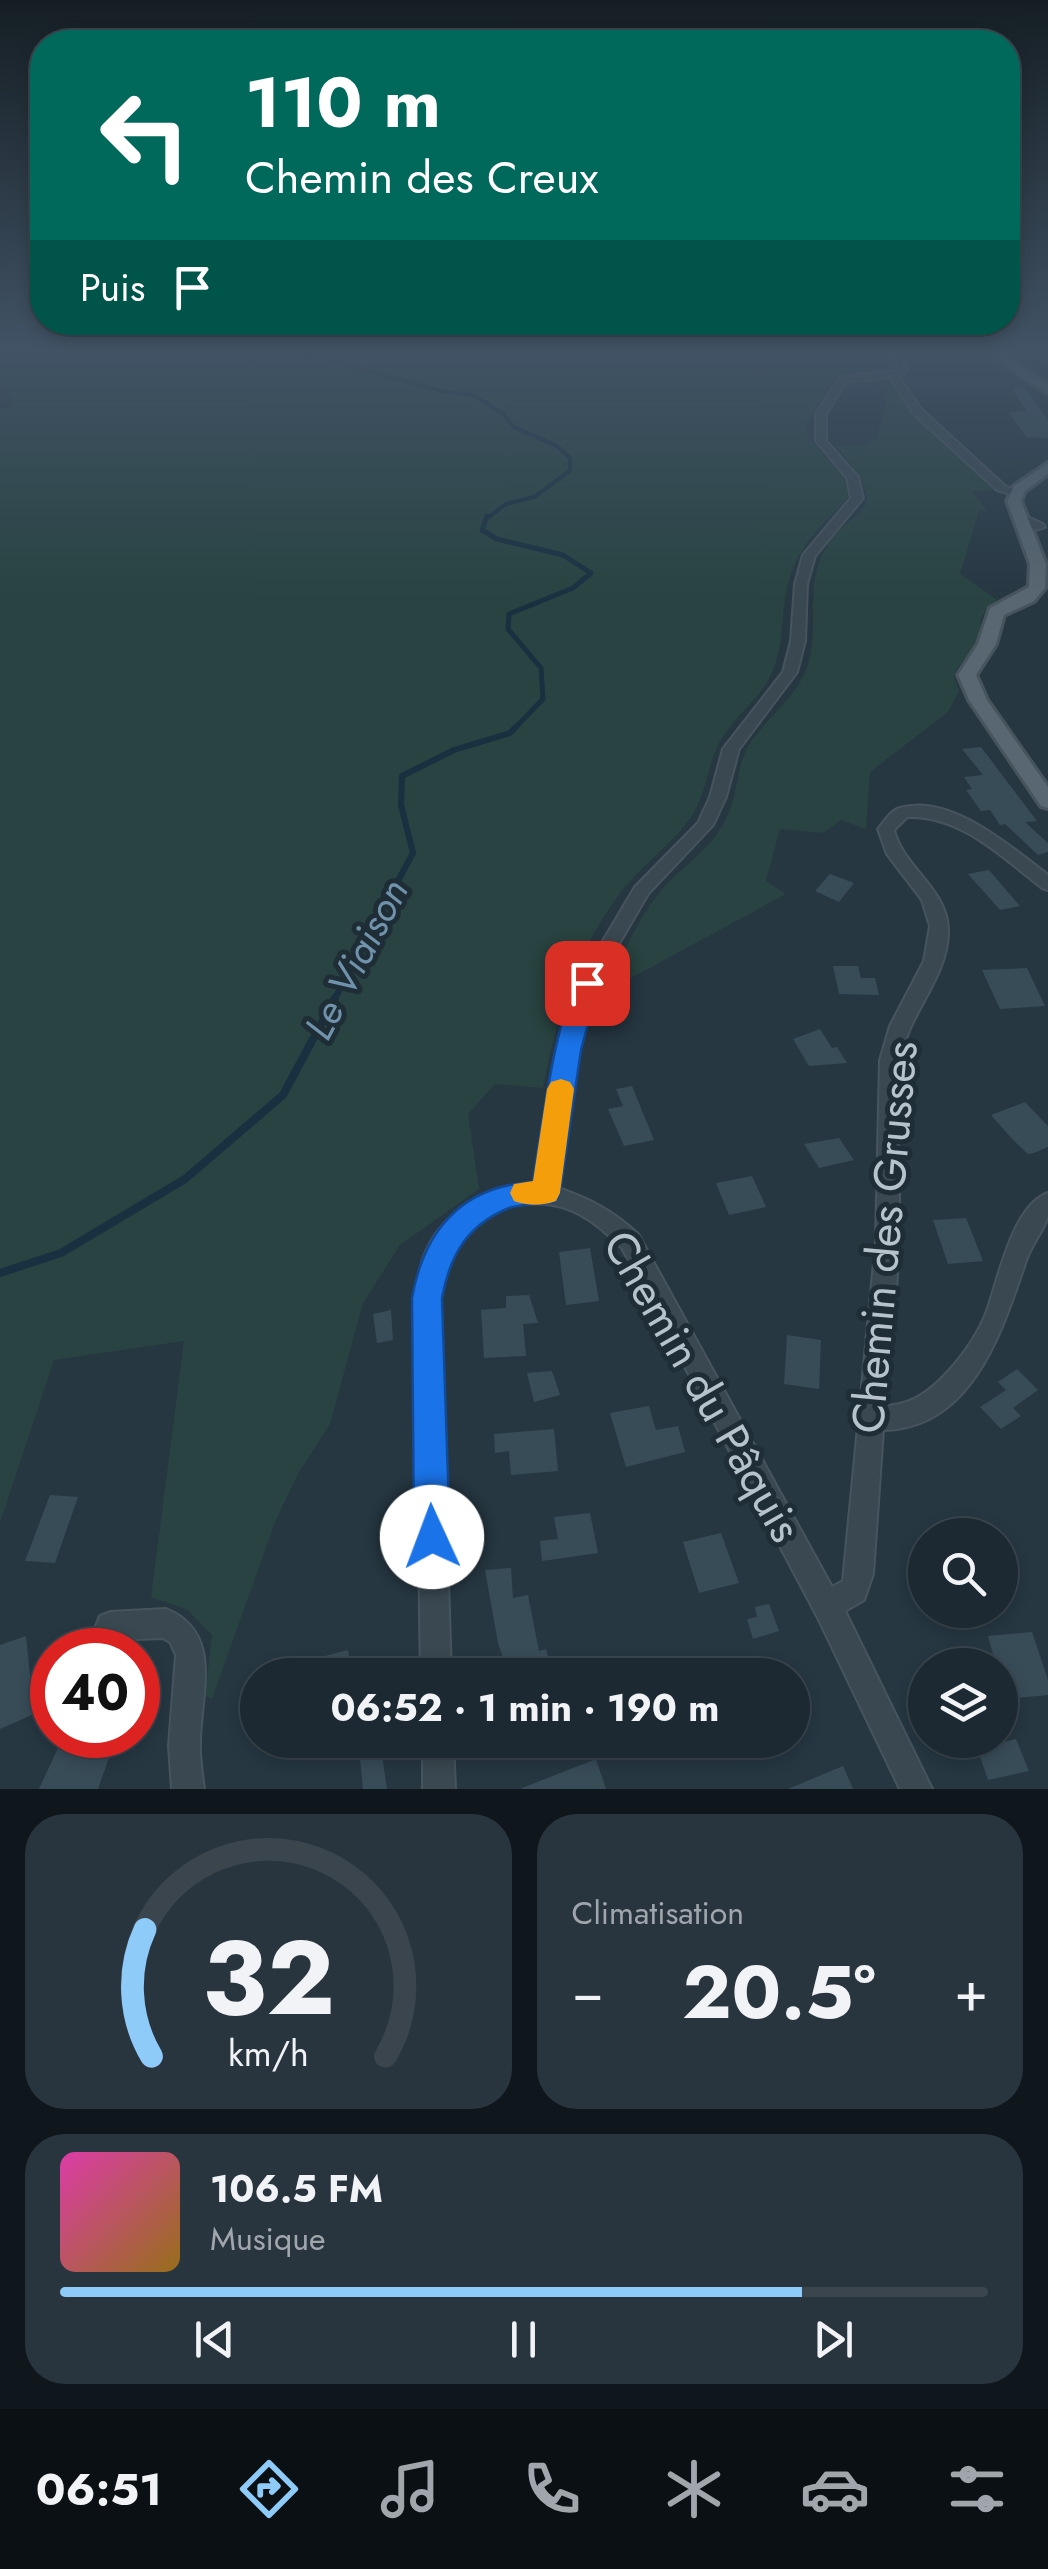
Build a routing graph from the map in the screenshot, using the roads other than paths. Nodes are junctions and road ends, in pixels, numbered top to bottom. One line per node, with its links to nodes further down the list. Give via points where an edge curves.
1 (820, 435): 9 (street, via 852,477 857,498 809,555 790,672 731,749 704,824 641,891 587,983 568,1050)
2 (944, 435): 4 (street)
3 (1048, 467): 4 (main road)
4 (1016, 493): 5 (main road)
5 (1016, 515): 6 (street); 7 (main road, via 1036,556 1038,583 1032,594 996,612 987,644 967,675)
6 (1039, 527)
7 (1048, 802)
8 (1048, 884): 11 (street, Chemin des Grusses, via 978,832 940,814 902,812 886,829 930,896 939,935 890,1058 888,1226)
9 (546, 1193): 12 (street, Chemin du Pâquis, via 592,1207 630,1241); 14 (street, Chemin du Pâquis, via 507,1195 465,1219 436,1254 427,1298)
10 (1048, 1202): 11 (street, via 1015,1250 989,1329 949,1387 907,1416)
11 (870, 1418): 12 (street, Chemin des Grusses, via 859,1574 854,1590)
12 (827, 1606): 18 (street, Chemin du Pâquis)
13 (110, 1626): 16 (street, via 166,1623 187,1642)
14 (436, 1658)
15 (438, 1758): 17 (street)
16 (188, 1789)
17 (439, 1789)
18 (916, 1789)

